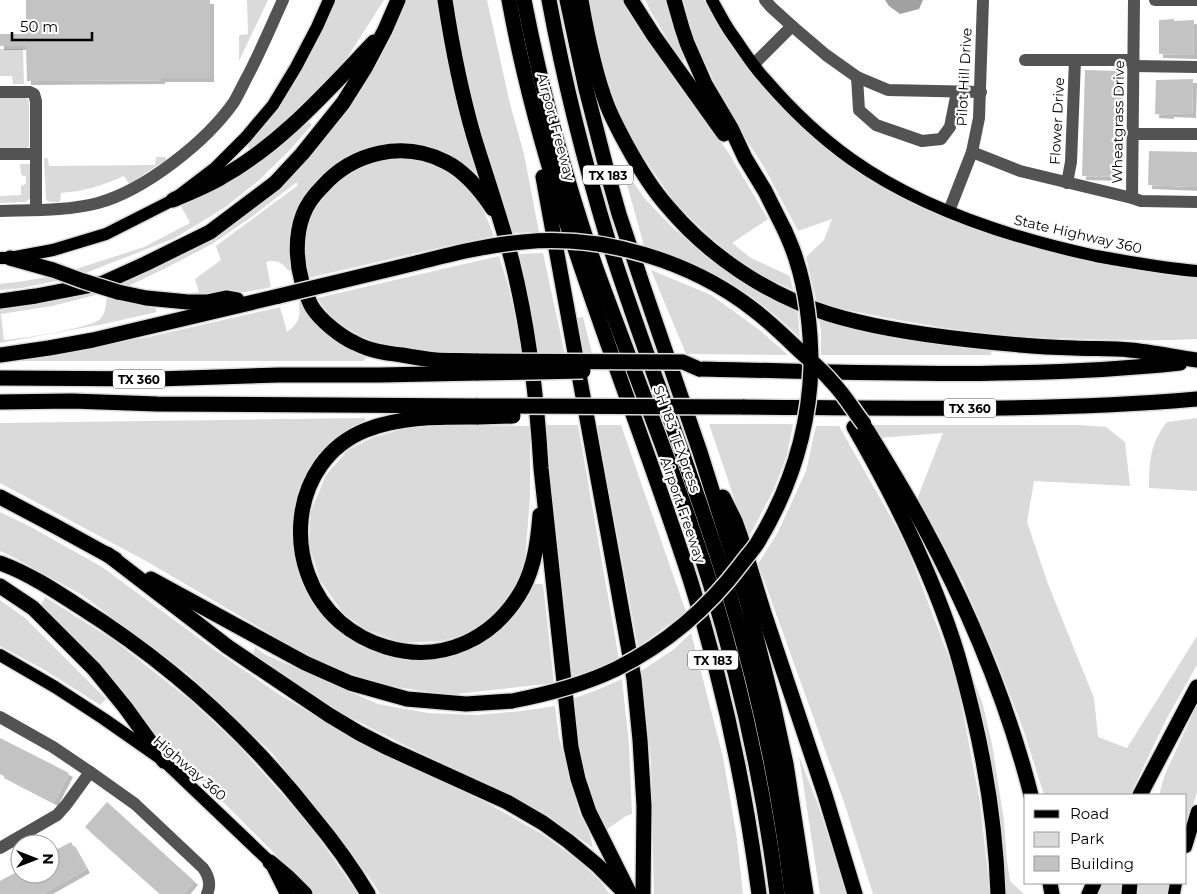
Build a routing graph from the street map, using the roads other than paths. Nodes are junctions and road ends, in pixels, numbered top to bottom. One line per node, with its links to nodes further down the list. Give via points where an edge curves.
1 (283, 0): 40 (street, via 234,102 197,143 130,190 98,202)
2 (328, 0): 38 (main road, via 296,67 272,105 215,168)
3 (398, 0): 19 (highway)
4 (445, 0): 43 (highway, via 462,92)
5 (509, 0): 29 (highway, Airport Freeway / TX 183)
6 (524, 0): 83 (highway, SH 183 TEXpress, via 572,193 689,519 728,648 759,779)
7 (549, 0): 84 (highway, SH 183 TEXpress, via 584,159 646,351 718,555 749,663 775,782)
8 (567, 0): 55 (highway, TX 183, via 586,89 617,206)
9 (581, 0): 49 (highway, via 600,87 638,166 690,232 755,282 829,314 873,325 970,340 1128,350)
10 (631, 0): 35 (highway)
11 (674, 0): 35 (highway, via 693,58)
12 (712, 0): 23 (main road, State Highway 360)
13 (765, 0): 18 (street)
14 (982, 0): 28 (street, Pilot Hill Drive)
15 (1134, 0): 22 (street, Wheatgrass Drive)
16 (1155, 0): 17 (street)
17 (1197, 0)
18 (792, 26): 23 (street); 25 (street)
19 (385, 30): 38 (highway, via 278,138 221,178); 46 (highway, via 343,103 302,154 275,183 210,232 103,283)
20 (1025, 60): 21 (street)
21 (1075, 60): 22 (street); 36 (street, Flower Drive, via 1071,162)
22 (1133, 63): 24 (street); 30 (street, Wheatgrass Drive)
23 (754, 64): 42 (main road, State Highway 360, via 764,79 806,122 850,159 901,190)
24 (1197, 67)
25 (857, 77): 27 (street, via 888,90); 27 (street, via 860,110 876,125 922,141 941,139 950,127)
26 (0, 92): 34 (street, via 34,94)
27 (957, 92): 28 (street)
28 (981, 92): 32 (street, Pilot Hill Drive)
29 (530, 98): 81 (highway, via 634,679 644,806); 82 (highway, Airport Freeway / TX 183, via 562,210 702,618 741,778)
30 (1132, 134): 31 (street); 37 (street, Wheatgrass Drive)
31 (1197, 134)
32 (972, 152): 36 (street, Wheatgrass Drive, via 1020,171); 42 (street, Pilot Hill Drive)
33 (0, 154): 34 (street)
34 (36, 154): 40 (street)
35 (744, 158): 59 (highway, bridge, via 785,231 804,290 811,367 808,405 790,478 757,544 710,602 648,651 581,683 512,701 466,704 407,699 350,683 305,664)
36 (1067, 183): 37 (street, Wheatgrass Drive)
37 (1132, 198): 39 (street)
38 (173, 200): 44 (main road, via 106,234 80,243)
39 (1197, 202)
40 (36, 210): 41 (street)
41 (0, 211)
42 (949, 211): 45 (main road, State Highway 360, via 1010,234 1065,249)
43 (502, 226): 50 (highway, via 477,187 461,171 428,154 408,150 378,153 341,169 313,197 303,214 299,232 298,269 304,287 312,307 337,332 378,352); 56 (highway, via 529,343)
44 (5, 258): 47 (highway, bridge, via 146,298 188,302 226,298)
45 (1197, 271)
46 (0, 301)
47 (250, 303): 48 (highway, via 93,340); 57 (highway, bridge, via 440,257 542,240 590,243 657,258 685,269 738,298 818,368 864,424)
48 (0, 355)
49 (1197, 361): 50 (highway, TX 360, bridge, via 1129,368 1018,372 847,373)
50 (478, 367): 51 (highway, TX 360, via 380,375)
51 (0, 378)
52 (1197, 399): 54 (highway, TX 360, bridge, via 1014,408 564,406)
53 (0, 402): 54 (highway, TX 360)
54 (478, 411): 56 (highway, via 403,420 367,430 340,446 318,469 310,483 300,525 302,559 312,587 341,623 375,643 413,652 452,649 492,626 523,588 532,566 538,537)
55 (700, 452): 85 (highway, TX 183, via 747,601 773,704 789,780); 86 (highway, via 740,534)
56 (542, 468): 80 (highway, via 571,747 589,812)
57 (897, 491): 68 (highway, via 923,525 984,654); 87 (highway, via 909,530 954,640 968,690 988,788)
58 (0, 497): 59 (highway)
59 (107, 554): 79 (highway, via 228,647 359,733 507,802 543,823 597,865)
60 (0, 562): 78 (highway, via 52,589 114,628 206,701 290,787 326,832)
61 (0, 586): 66 (highway, via 34,608 94,669)
62 (0, 655): 66 (main road, Highway 360, via 55,686)
63 (1197, 687): 65 (highway)
64 (0, 717): 67 (street)
65 (1161, 756): 69 (highway); 70 (highway)
66 (164, 761): 74 (main road, Highway 360)
67 (90, 772): 73 (street, via 57,815); 75 (street, via 135,804 203,868 209,881)
68 (1031, 794)
69 (1141, 794)
70 (1150, 794)
71 (1197, 811): 72 (main road)
72 (1187, 844)
73 (0, 848)
74 (270, 862): 76 (main road, Highway 360); 77 (highway)
75 (207, 894)
76 (288, 894)
77 (305, 894)
78 (368, 894)
79 (626, 894)
80 (630, 894)
81 (643, 894)
82 (759, 894)
83 (777, 894)
84 (792, 894)
85 (806, 894)
86 (855, 894)
87 (998, 894)

